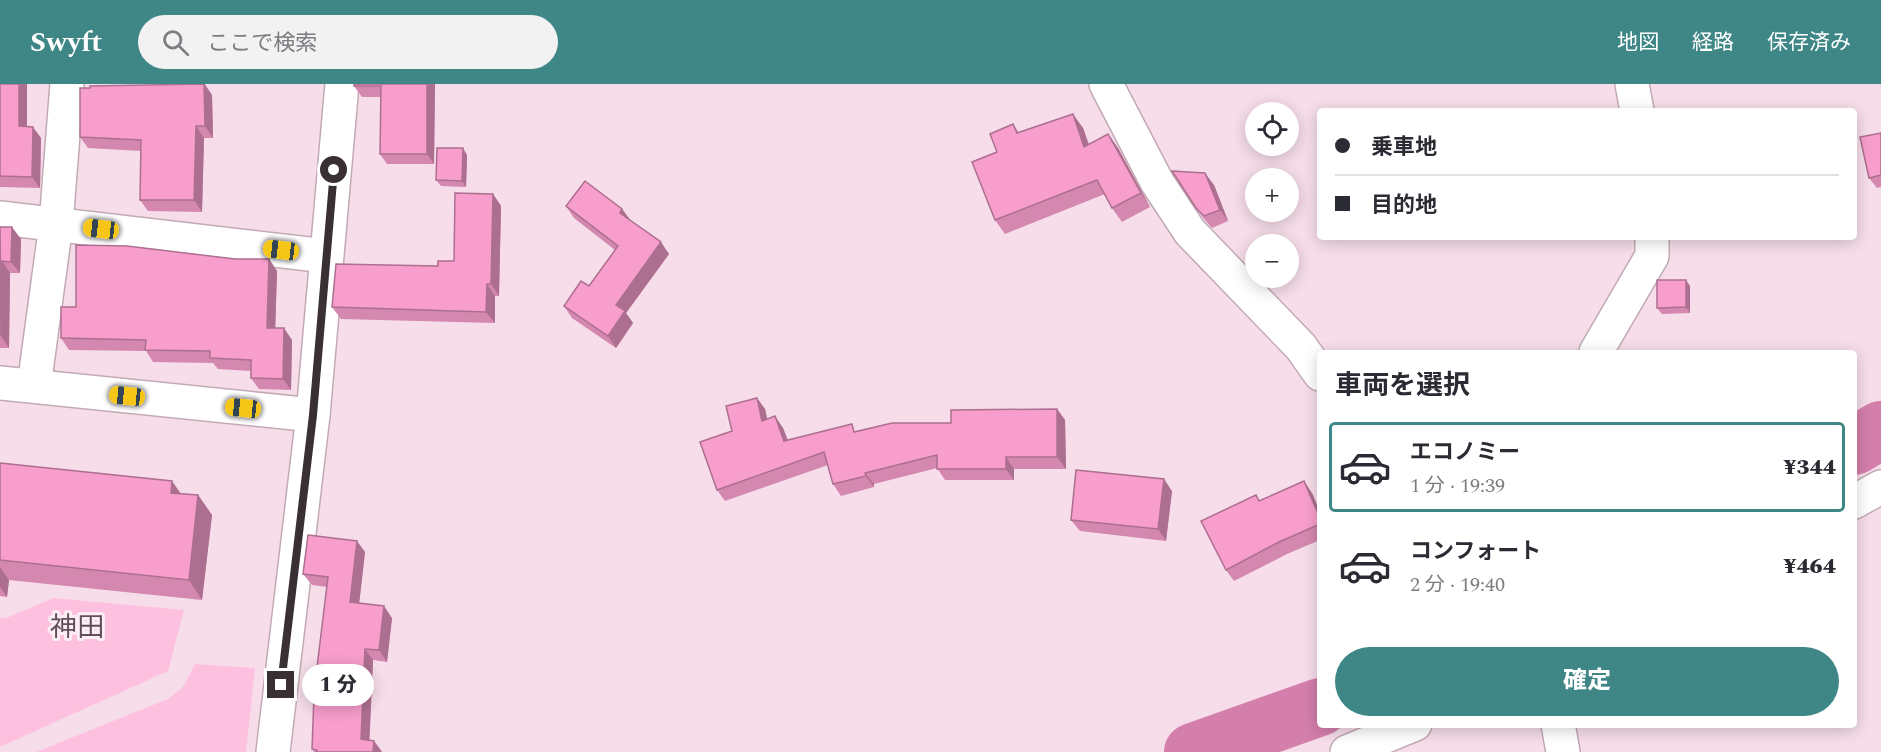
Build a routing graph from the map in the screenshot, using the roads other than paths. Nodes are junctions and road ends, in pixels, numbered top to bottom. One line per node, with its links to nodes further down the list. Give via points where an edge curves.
1 (68, 84): 7 (street)
2 (342, 84): 9 (street)
3 (1106, 84): 11 (street, via 1157,182 1190,232 1301,347)
4 (1632, 84): 5 (street)
5 (1636, 108)
6 (0, 218): 7 (street)
7 (56, 224): 9 (street); 13 (street)
8 (1652, 240): 10 (street, via 1652,256)
9 (326, 256): 14 (street)
10 (1597, 350)
11 (1317, 370)
12 (0, 383): 13 (street)
13 (34, 386): 14 (street)
14 (313, 415): 19 (street)
15 (1881, 487): 16 (street)
16 (1857, 500)
17 (1405, 728): 20 (street)
18 (1559, 728): 21 (street)
19 (273, 752)
20 (1347, 752)
21 (1563, 752)

